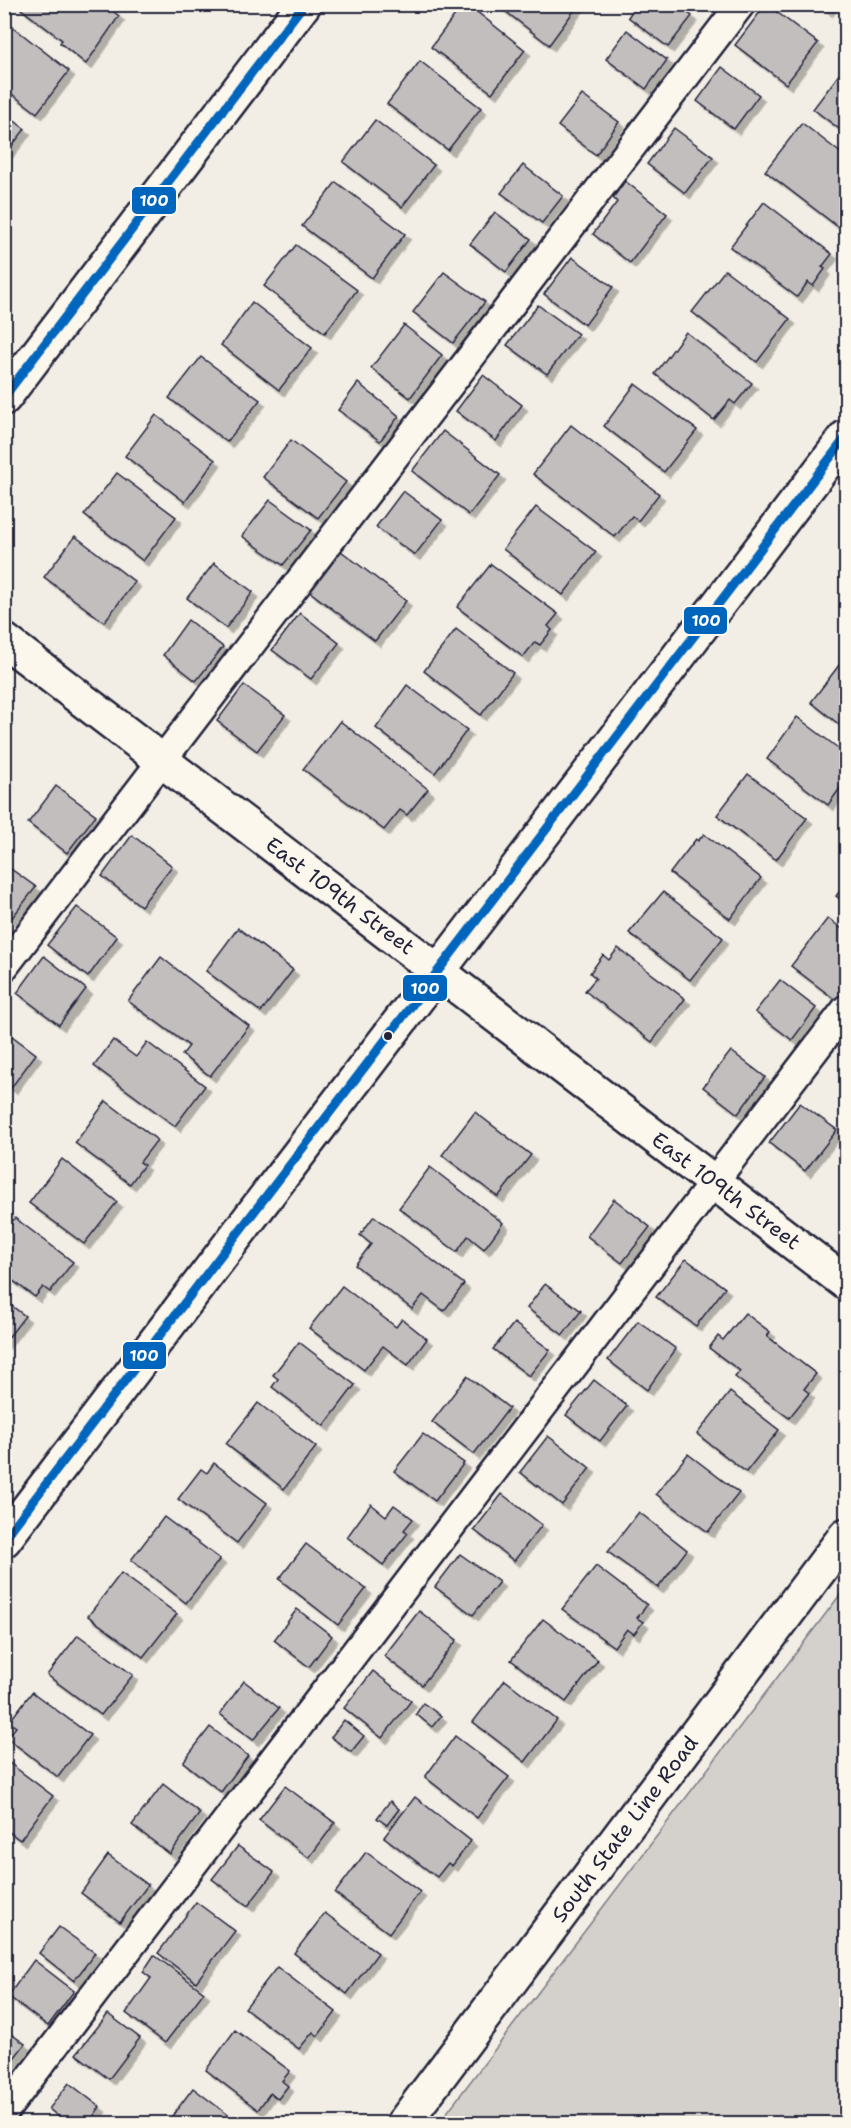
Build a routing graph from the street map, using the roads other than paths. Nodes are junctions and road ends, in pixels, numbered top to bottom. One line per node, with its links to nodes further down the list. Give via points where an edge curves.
1 (304, 4): 3 (street)
2 (741, 4): 6 (lane)
3 (4, 398)
4 (846, 437): 8 (street)
5 (4, 640): 6 (street, East 109th Street)
6 (163, 761): 7 (lane); 8 (street, East 109th Street)
7 (4, 967)
8 (439, 971): 10 (street, East 109th Street); 13 (street)
9 (846, 1009): 10 (lane)
10 (714, 1182): 11 (street, East 109th Street); 14 (lane)
11 (846, 1283)
12 (846, 1535): 15 (street, South State Line Road)
13 (4, 1540)
14 (4, 2112)
15 (402, 2124)

